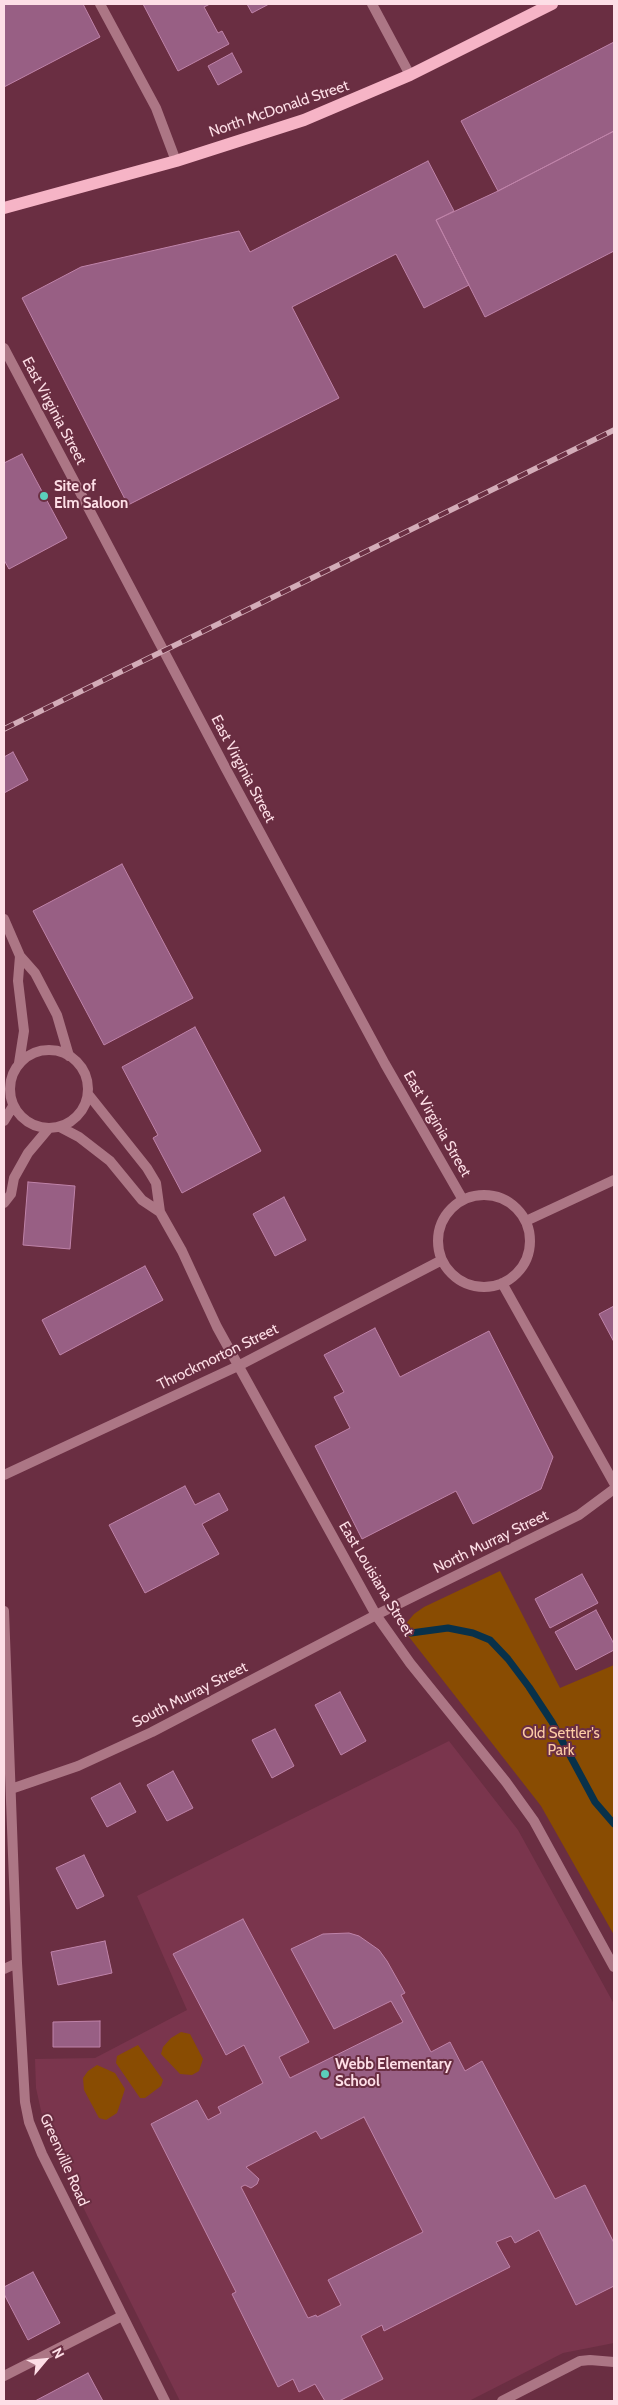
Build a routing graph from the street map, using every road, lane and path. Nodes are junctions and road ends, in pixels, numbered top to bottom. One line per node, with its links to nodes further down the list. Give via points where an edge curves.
1 (100, 4): 5 (street, via 156,108)
2 (372, 4): 4 (street)
3 (552, 4): 4 (main road, North McDonald Street)
4 (410, 75): 5 (main road, North McDonald Street, via 304,120)
5 (176, 161): 6 (main road, North McDonald Street)
6 (4, 208)
7 (4, 348): 18 (street, East Virginia Street, via 249,812 385,1064)
8 (4, 919): 9 (street)
9 (20, 956): 10 (street, via 36,973 53,1006); 11 (street, via 18,981 24,1031)
10 (69, 1056): 11 (street, via 59,1051 37,1051); 12 (street, via 84,1072)
11 (19, 1064): 13 (street, via 10,1084)
12 (88, 1094): 15 (street, via 79,1114); 20 (street, East Louisiana Street, via 147,1168 156,1184)
13 (13, 1106): 14 (street); 16 (street, via 28,1122)
14 (4, 1121)
15 (60, 1127): 16 (street); 20 (street, East Louisiana Street, via 110,1161 142,1200)
16 (49, 1128): 19 (street, via 28,1153 14,1178 11,1194)
17 (614, 1180): 21 (street)
18 (463, 1200): 21 (street, via 482,1194 497,1196 511,1202); 22 (street, via 445,1216 439,1230)
19 (4, 1202)
20 (160, 1212): 24 (street, East Louisiana Street)
21 (526, 1222): 23 (street, via 531,1242 528,1257 520,1270)
22 (442, 1260): 23 (street, via 451,1273 464,1282 478,1287); 24 (street, Throckmorton Street)
23 (502, 1283): 26 (street)
24 (238, 1366): 25 (street, Throckmorton Street); 29 (street, East Louisiana Street)
25 (4, 1475)
26 (614, 1483)
27 (614, 1488): 29 (street, North Murray Street, via 579,1515)
28 (4, 1611): 30 (street, Greenville Road)
29 (376, 1615): 30 (street, South Murray Street, via 122,1746 78,1766); 32 (street, East Louisiana Street, via 534,1821)
30 (11, 1789): 31 (street, Greenville Road)
31 (17, 1963): 33 (street); 34 (street, Greenville Road, via 29,2122)
32 (614, 1967)
33 (4, 1969)
34 (122, 2316): 36 (street); 37 (street, Greenville Road)
35 (614, 2362): 38 (street, via 580,2361)
36 (4, 2376)
37 (165, 2401)
38 (502, 2401)

